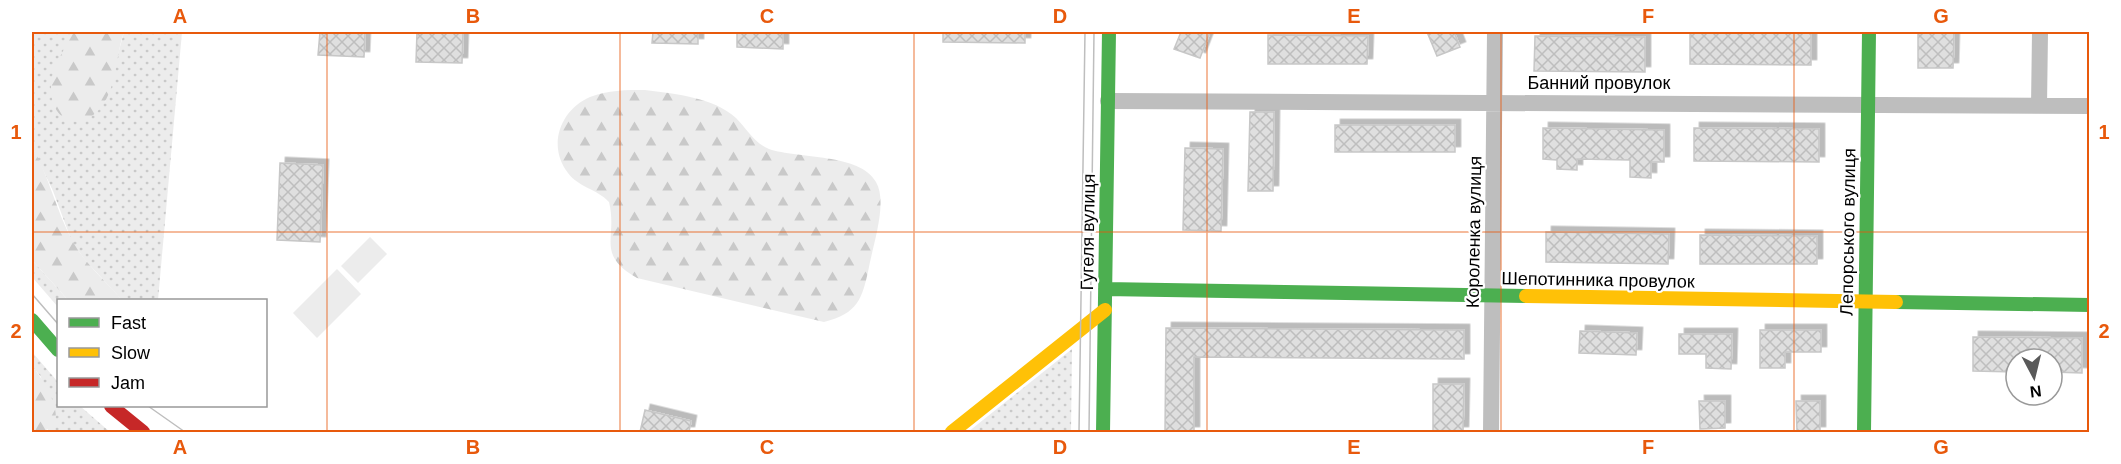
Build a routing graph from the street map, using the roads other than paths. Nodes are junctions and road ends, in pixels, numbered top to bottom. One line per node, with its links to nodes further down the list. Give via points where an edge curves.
1 (1109, 32): 5 (street, Гугеля вулиця)
2 (1495, 32): 6 (street, Короленка вулиця)
3 (1869, 32): 7 (street, Лепорського вулиця)
4 (2040, 32): 8 (street)
5 (1108, 101): 6 (street, Банний провулок); 10 (street, Гугеля вулиця)
6 (1494, 102): 7 (street, Банний провулок); 11 (street, Короленка вулиця)
7 (1868, 104): 8 (street, Банний провулок); 12 (street, Лепорського вулиця)
8 (2039, 106): 9 (street, Банний провулок)
9 (2090, 106)
10 (1105, 289): 11 (street, Шепотинника провулок); 14 (street, Гугеля вулиця)
11 (1492, 296): 12 (street, Шепотинника провулок); 21 (street, Короленка вулиця)
12 (1866, 303): 13 (street, Шепотинника провулок); 22 (street, Лепорського вулиця)
13 (2090, 305)
14 (1105, 310): 19 (street); 20 (street, Гугеля вулиця)
15 (32, 320): 16 (street)
16 (57, 349)
17 (113, 407): 18 (street)
18 (143, 432)
19 (952, 432)
20 (1103, 432)
21 (1491, 432)
22 (1864, 432)

